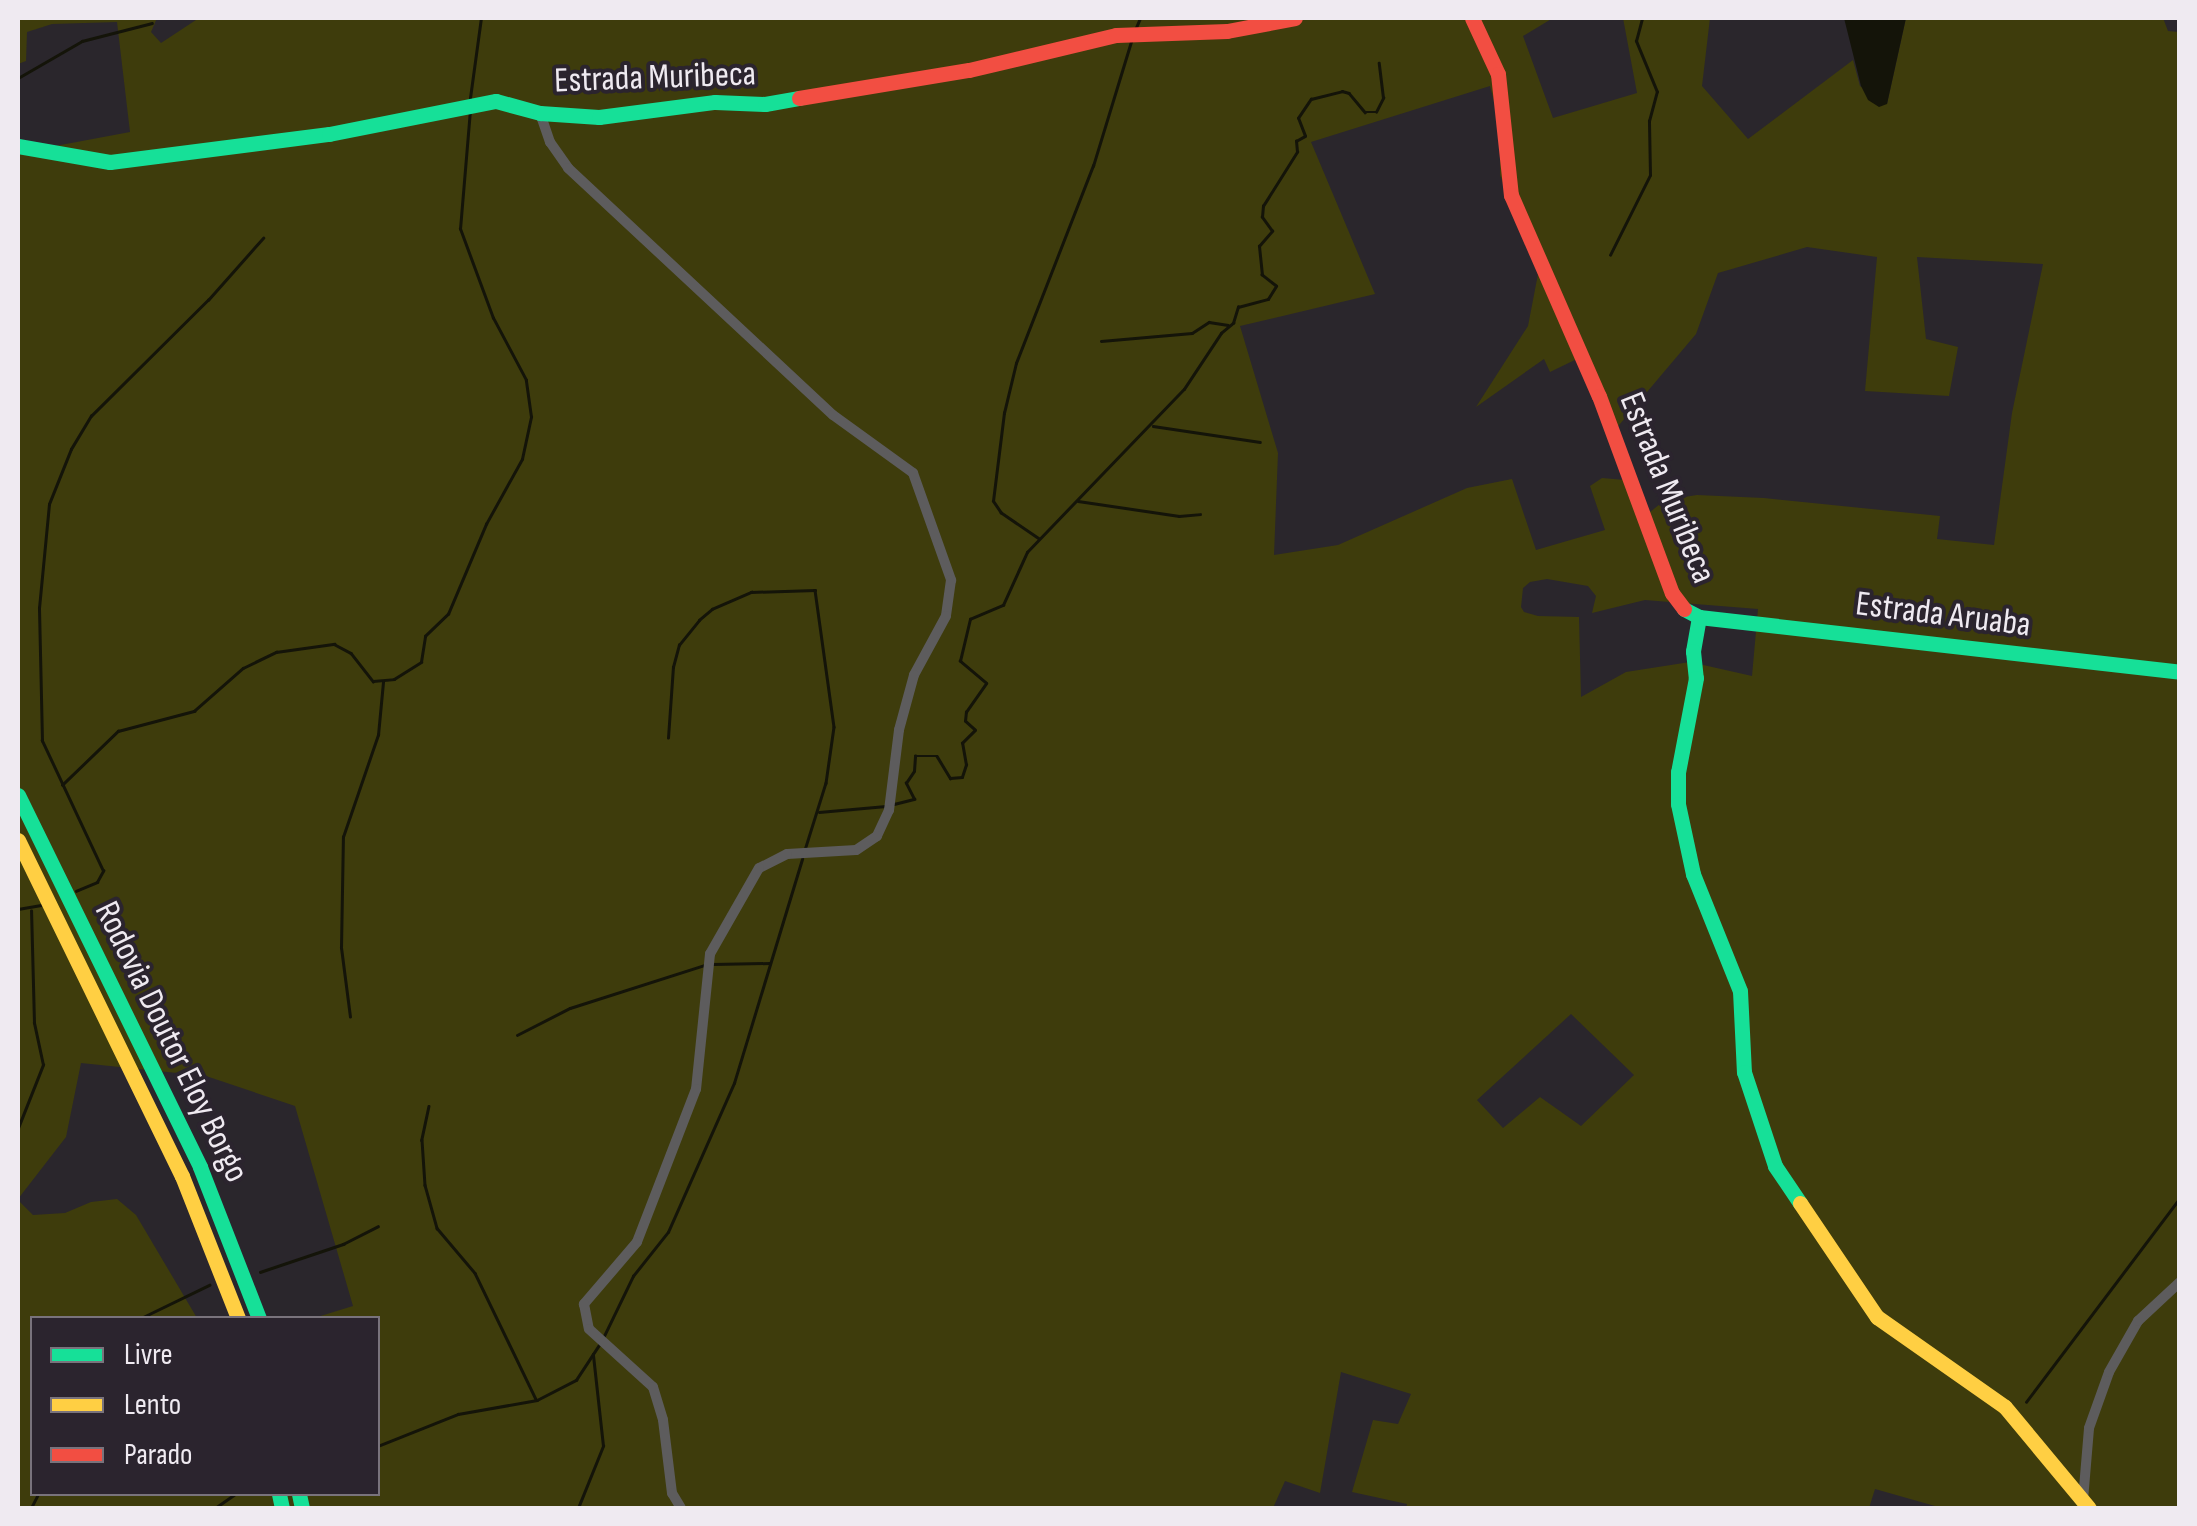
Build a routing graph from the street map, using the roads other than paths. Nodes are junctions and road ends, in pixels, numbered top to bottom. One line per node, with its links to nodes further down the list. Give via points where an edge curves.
1 (1295, 18): 3 (main road, Estrada Muribeca, via 1227,31 1116,35 969,70 765,104 700,103 599,117)
2 (1472, 18): 5 (main road, Estrada Muribeca, via 1498,74 1511,195 1598,396 1672,593)
3 (540, 113): 4 (main road, Estrada Muribeca, via 496,101 329,134 110,162); 13 (street, via 568,168 834,415 913,473 951,580 946,616 914,675 898,730 889,810 878,836 856,850 787,854 760,868 710,954 696,1089 638,1242 584,1304 589,1329 652,1387 672,1493)
4 (18, 146)
5 (1699, 616): 6 (main road, Estrada Aruaba); 12 (main road, Estrada Muribeca, via 1678,804 1693,874 1740,992 1744,1072 1776,1166 1877,1317 2004,1407)
6 (2180, 672)
7 (18, 796): 11 (main road, Rodovia Doutor Eloy Borgo, via 200,1167)
8 (18, 840): 10 (main road, Rodovia Doutor Eloy Borgo, via 182,1176)
9 (2180, 1282): 12 (street, via 2138,1321 2110,1372 2090,1428)
10 (237, 1316)
11 (258, 1316)
12 (2086, 1504)
13 (682, 1508)

